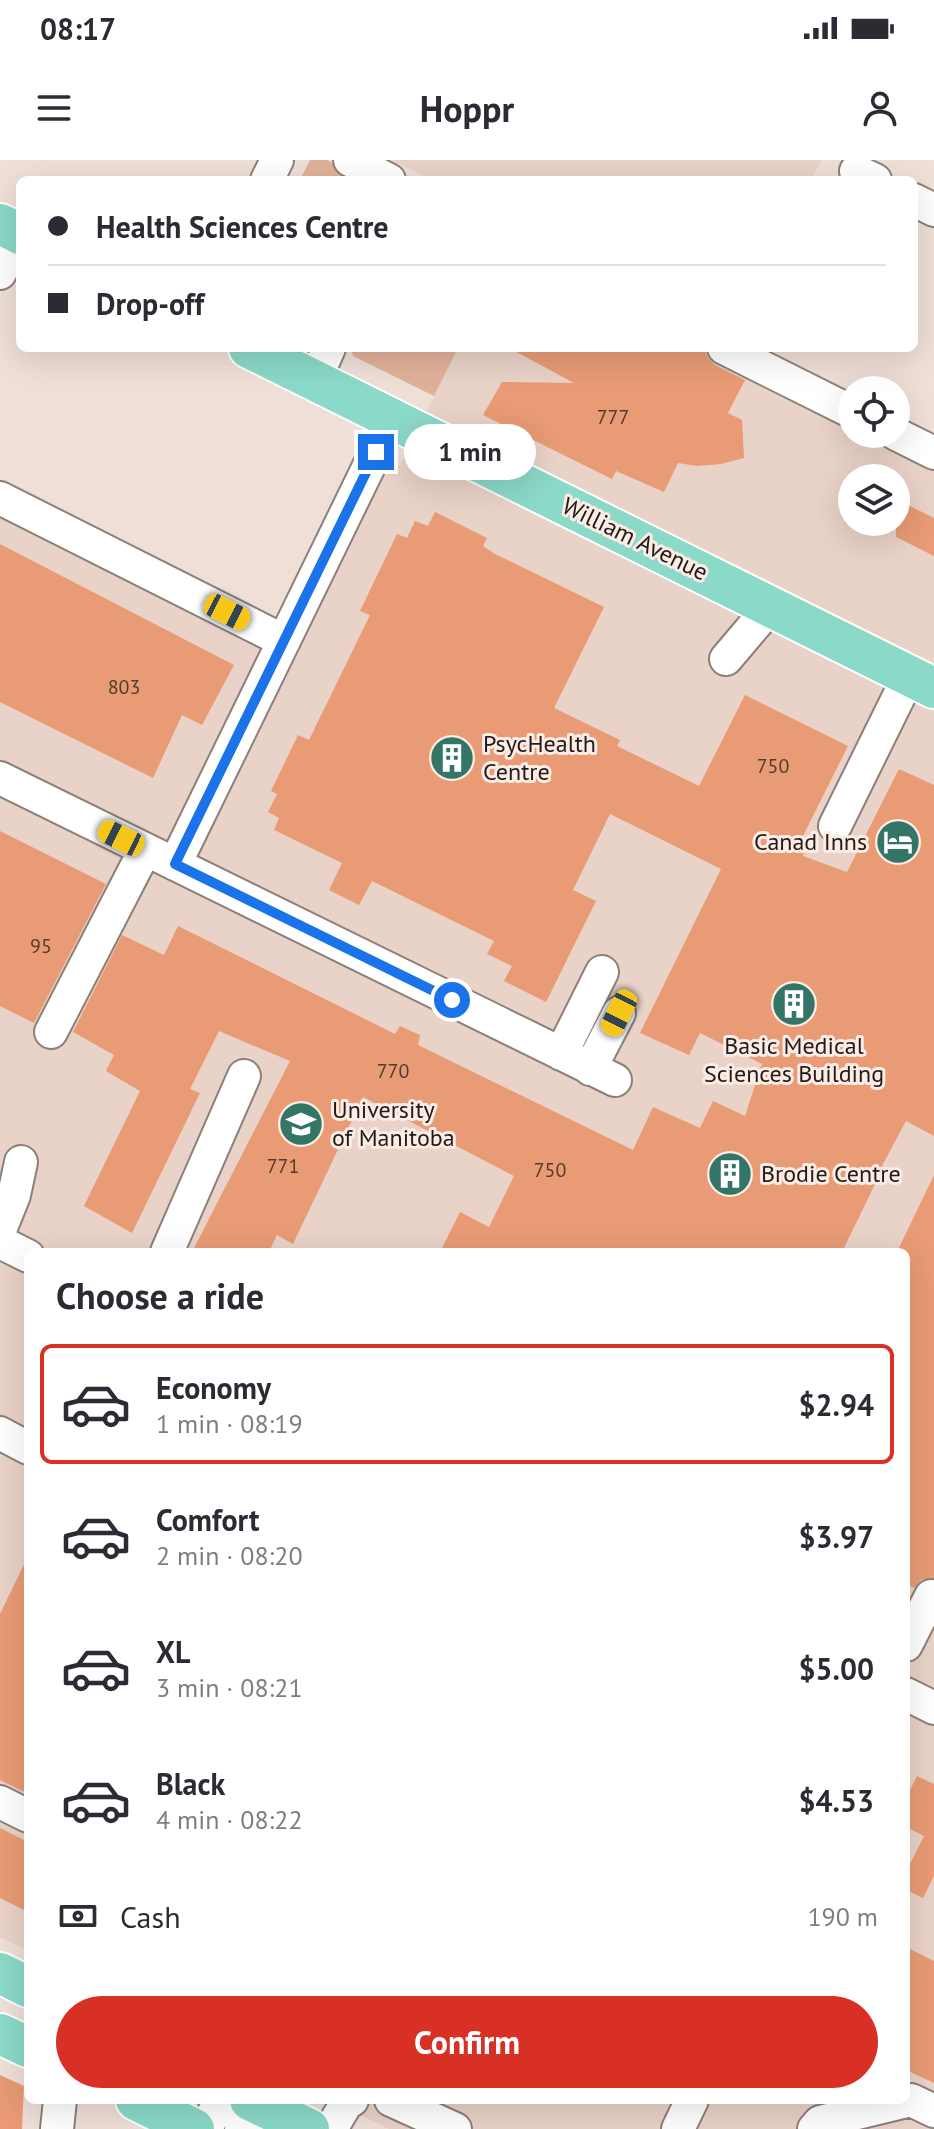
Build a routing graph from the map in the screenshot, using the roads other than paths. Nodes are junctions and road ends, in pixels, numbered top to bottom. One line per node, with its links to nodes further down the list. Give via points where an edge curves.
1 (350, 160): 2 (street)
2 (381, 176)
3 (16, 242): 4 (street)
4 (0, 273)
5 (267, 352): 7 (main road, William Avenue)
6 (732, 352): 8 (street)
7 (322, 364): 9 (main road, William Avenue)
8 (838, 405)
9 (392, 419): 13 (main road, William Avenue); 14 (street)
10 (910, 441): 11 (street)
11 (934, 453)
12 (0, 498): 14 (street)
13 (770, 607): 15 (street); 16 (main road, William Avenue)
14 (284, 641): 20 (street)
15 (726, 659)
16 (913, 682): 18 (street)
17 (0, 778): 19 (street)
18 (835, 826)
19 (145, 850): 20 (street); 23 (street)
20 (175, 864): 24 (street)
21 (602, 972): 24 (street)
22 (619, 1013): 24 (street, via 602,1074)
23 (51, 1032)
24 (561, 1054)
25 (244, 1076): 29 (street)
26 (21, 1162): 27 (street)
27 (0, 1230)
28 (0, 1242): 30 (street)
29 (169, 1248)
30 (24, 1254)
31 (0, 1433): 32 (street)
32 (24, 1446)
33 (931, 1596): 34 (street)
34 (910, 1637)
35 (910, 1696): 36 (street)
36 (934, 1708)
37 (0, 1802): 38 (street)
38 (24, 1814)
39 (0, 1973): 40 (main road)
40 (24, 1985)
41 (0, 2034): 42 (main road)
42 (24, 2045)
43 (910, 2100): 51 (street)
44 (60, 2104): 52 (street)
45 (144, 2104): 53 (main road)
46 (346, 2104): 56 (street)
47 (400, 2104): 57 (street)
48 (690, 2104): 58 (street)
49 (894, 2104): 59 (street, via 820,2122)
50 (244, 2106): 54 (street); 55 (main road)
51 (934, 2111)
52 (57, 2129)
53 (194, 2129)
54 (206, 2129)
55 (309, 2129)
56 (331, 2129)
57 (455, 2129)
58 (678, 2129)
59 (814, 2129)

